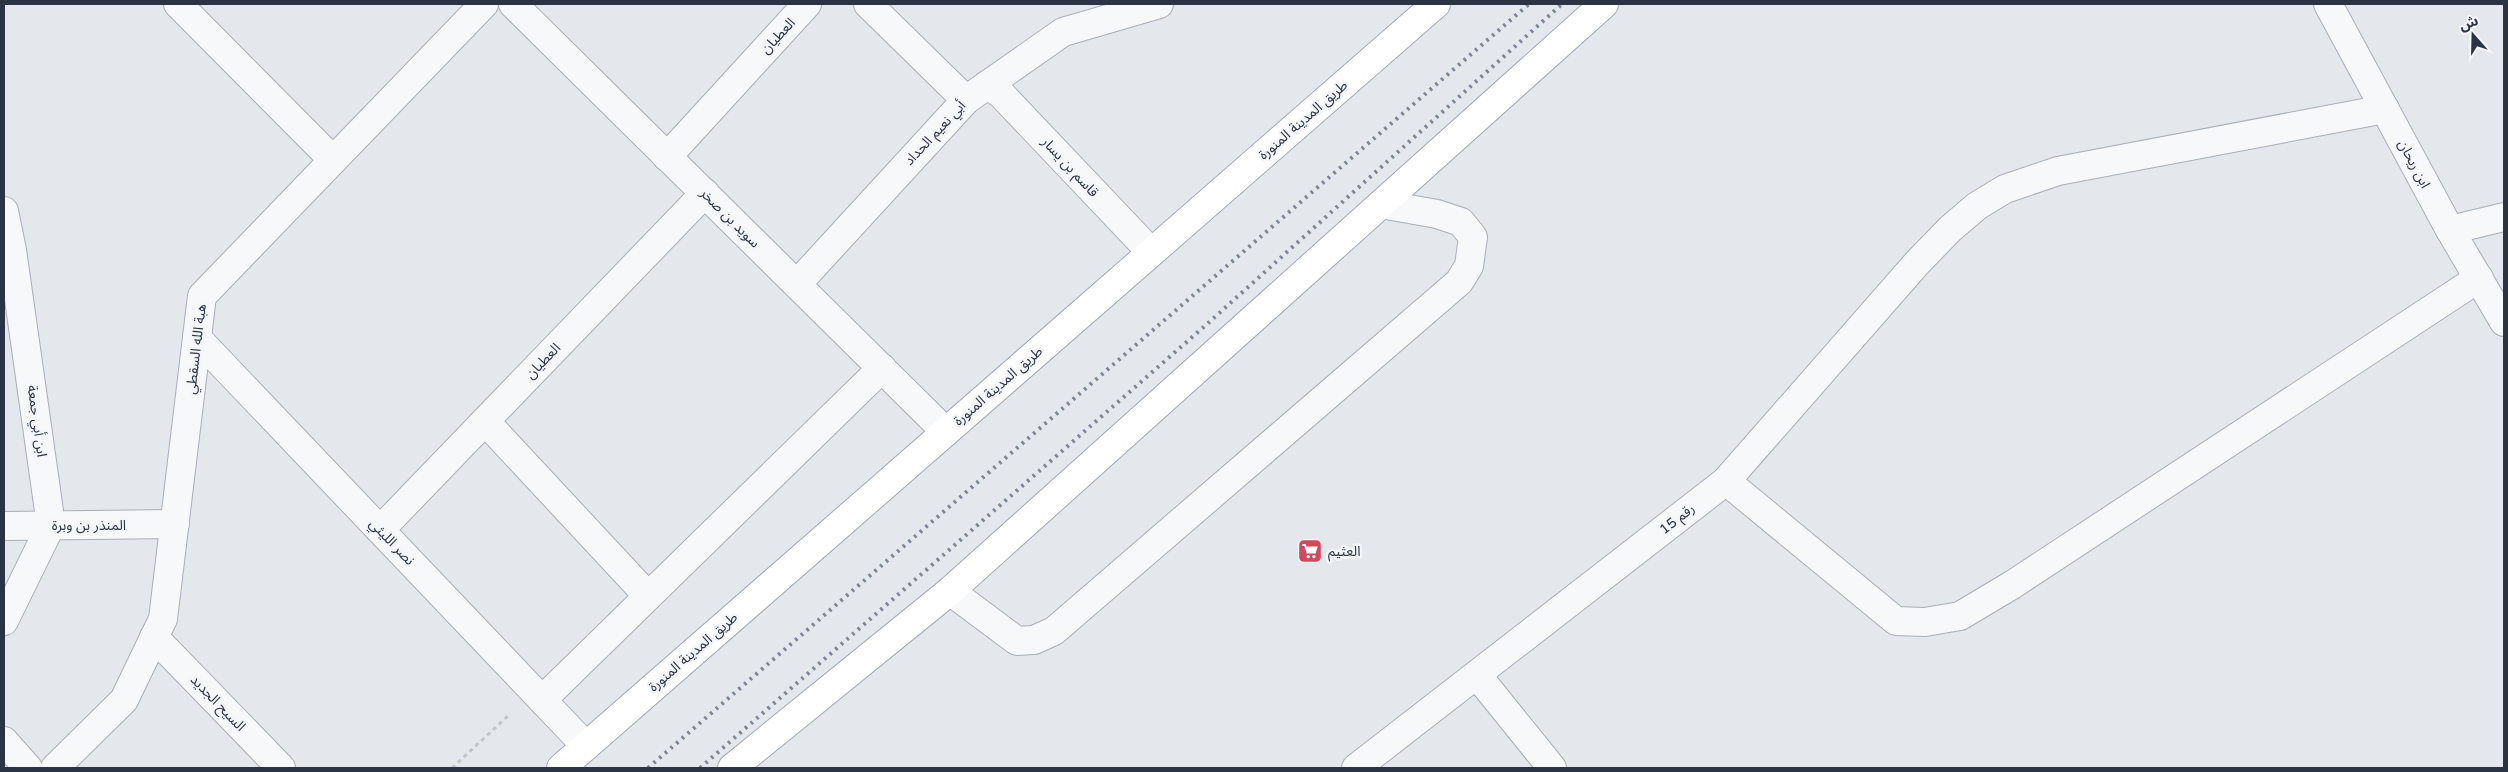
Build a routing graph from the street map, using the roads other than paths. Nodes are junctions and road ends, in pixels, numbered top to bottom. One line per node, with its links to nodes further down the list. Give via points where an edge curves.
1 (178, 4): 13 (street)
2 (484, 4): 13 (street, هبة الله السقطي)
3 (513, 4): 12 (street, سويد بن صخر)
4 (807, 4): 12 (street, العطيان)
5 (868, 4): 10 (street, قاسم بن يسار)
6 (1159, 4): 10 (street, أبي نعيم الحداد, via 1063,32)
7 (1436, 4): 19 (main road, طريق المدينة المنورة)
8 (1604, 4): 15 (main road)
9 (2331, 4): 11 (street, ابن ريحان)
10 (976, 92): 19 (street, قاسم بن يسار, via 1001,94); 21 (street, أبي نعيم الحداد)
11 (2385, 109): 18 (street, ابن ريحان); 27 (street, رقم 15, via 2058,171 1998,193 1950,229 1917,263)
12 (667, 156): 14 (street, سويد بن صخر)
13 (333, 160): 23 (street, هبة الله السقطي, via 202,296)
14 (705, 193): 21 (street, سويد بن صخر); 25 (street, العطيان)
15 (1381, 204): 32 (main road); 32 (street, via 1461,222 1473,237 1469,266 1459,282 1054,631 1034,640 1018,641)
16 (4, 211): 29 (street, ابن أبي جمعة)
17 (2504, 217): 18 (street)
18 (2450, 230): 20 (street, ابن ريحان)
19 (1151, 252): 26 (main road, طريق المدينة المنورة)
20 (2479, 278): 22 (street, ابن ريحان); 27 (street, via 1960,616 1925,622 1896,621)
21 (796, 284): 24 (street, سويد بن صخر)
22 (2504, 322)
23 (197, 338): 28 (street, هبة الله السقطي); 31 (street, نصر الليثي)
24 (882, 368): 26 (street, سويد بن صخر); 33 (street)
25 (484, 422): 31 (street, العطيان); 33 (street)
26 (946, 432): 39 (main road, طريق المدينة المنورة)
27 (1726, 481): 36 (street, رقم 15)
28 (175, 524): 29 (street, المنذر بن وبرة); 35 (street, هبة الله السقطي, via 163,619)
29 (51, 525): 30 (street, المنذر بن وبرة); 34 (street)
30 (4, 526)
31 (380, 530): 37 (street, نصر الليثي)
32 (950, 591): 44 (main road)
33 (648, 596): 37 (street)
34 (4, 622)
35 (154, 637): 41 (street, هبة الله السقطي, via 124,700); 42 (street, السيح الجديد)
36 (1477, 674): 45 (street, رقم 15); 46 (street)
37 (538, 695): 39 (street, نصر الليثي)
38 (4, 741): 40 (street)
39 (586, 746): 43 (main road, طريق المدينة المنورة)
40 (28, 768)
41 (55, 768)
42 (281, 768)
43 (561, 768)
44 (732, 768)
45 (1356, 768)
46 (1552, 768)

